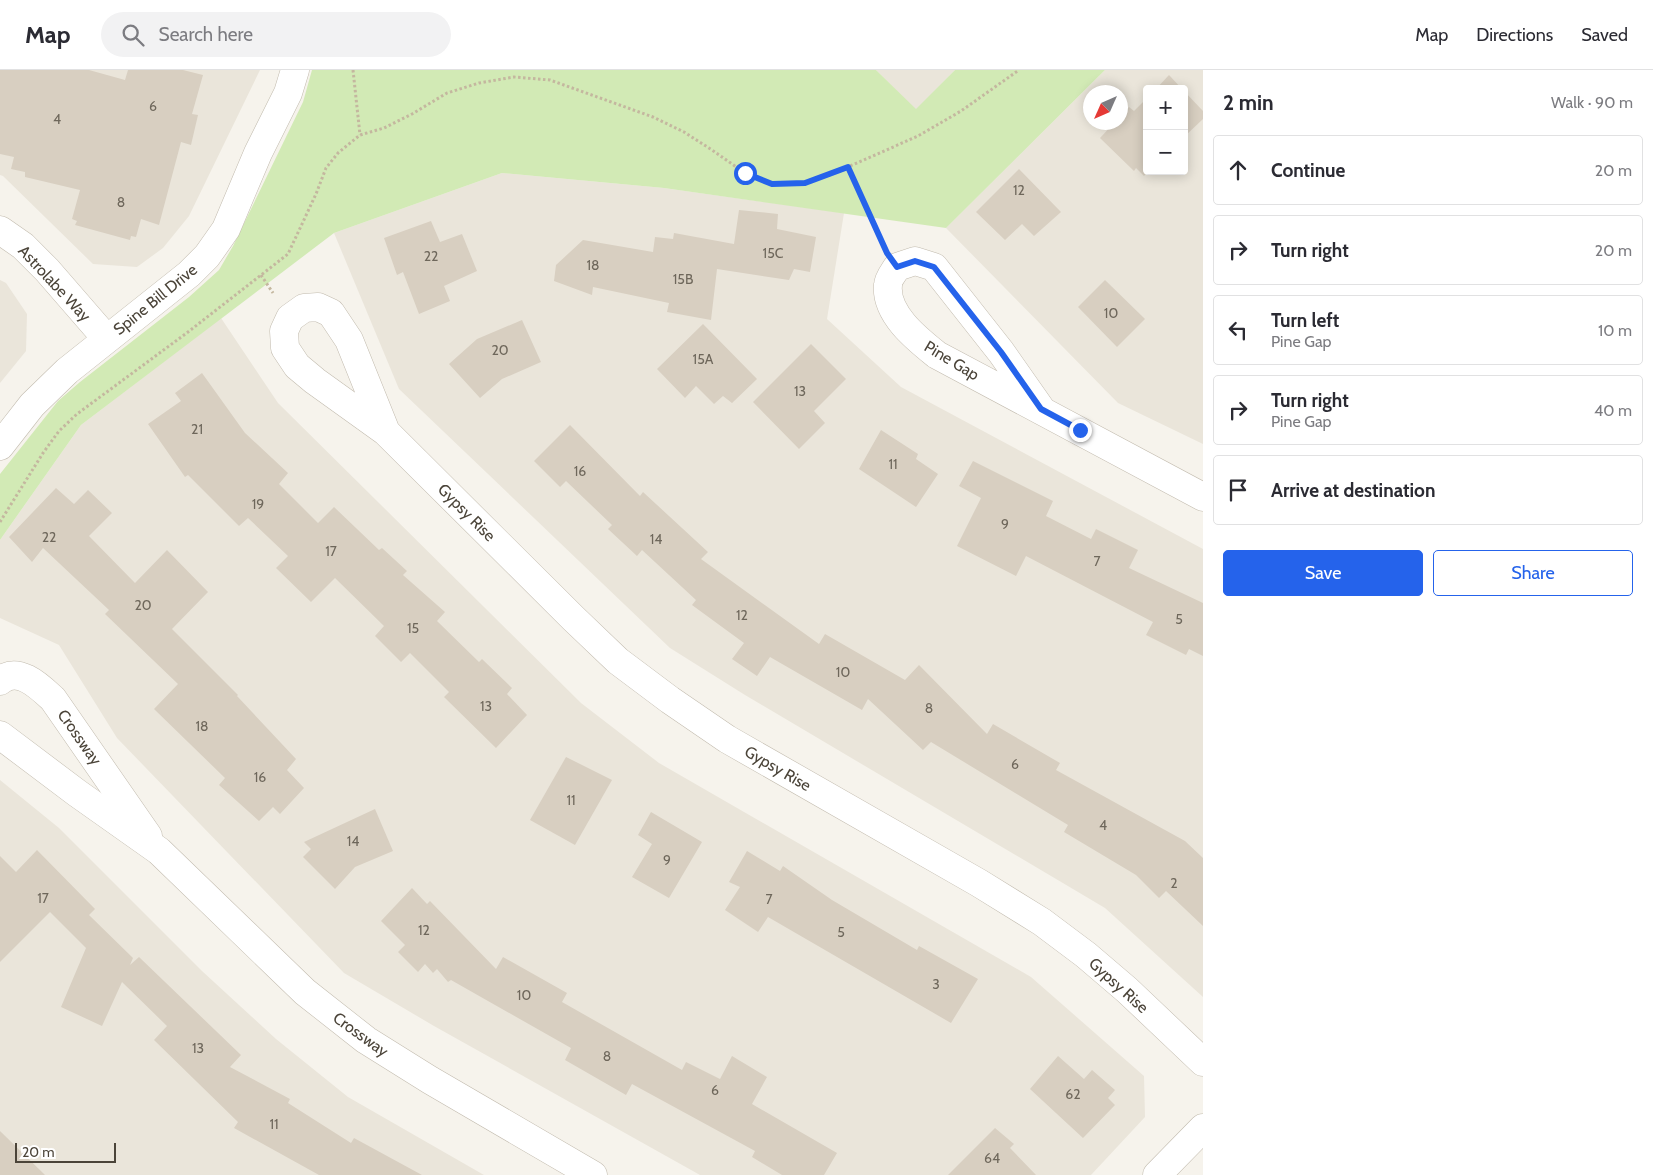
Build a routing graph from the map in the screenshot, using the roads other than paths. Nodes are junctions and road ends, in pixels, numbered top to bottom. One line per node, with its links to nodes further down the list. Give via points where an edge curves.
1 (295, 70): 3 (street, Spine Bill Drive, via 288,93 226,229 207,256 189,274)
2 (0, 230): 3 (street, Astrolabe Way, via 23,246 47,270)
3 (106, 338): 6 (street, Spine Bill Drive, via 32,404)
4 (1041, 409): 4 (street, Pine Gap, via 938,355 910,332 892,308 888,284 897,267 915,261 934,267); 7 (street, Pine Gap)
5 (386, 432): 11 (street, Gypsy Rise, via 618,661 727,739 1042,922 1086,955)
6 (0, 446)
7 (1203, 497)
8 (0, 681): 10 (street, Crossway, via 4,677 21,676 37,684 53,699)
9 (0, 735): 10 (street, Crossway)
10 (159, 851): 13 (street, Crossway, via 305,992 366,1040)
11 (1203, 1062)
12 (1203, 1128): 14 (street)
13 (593, 1175)
14 (1157, 1175)

